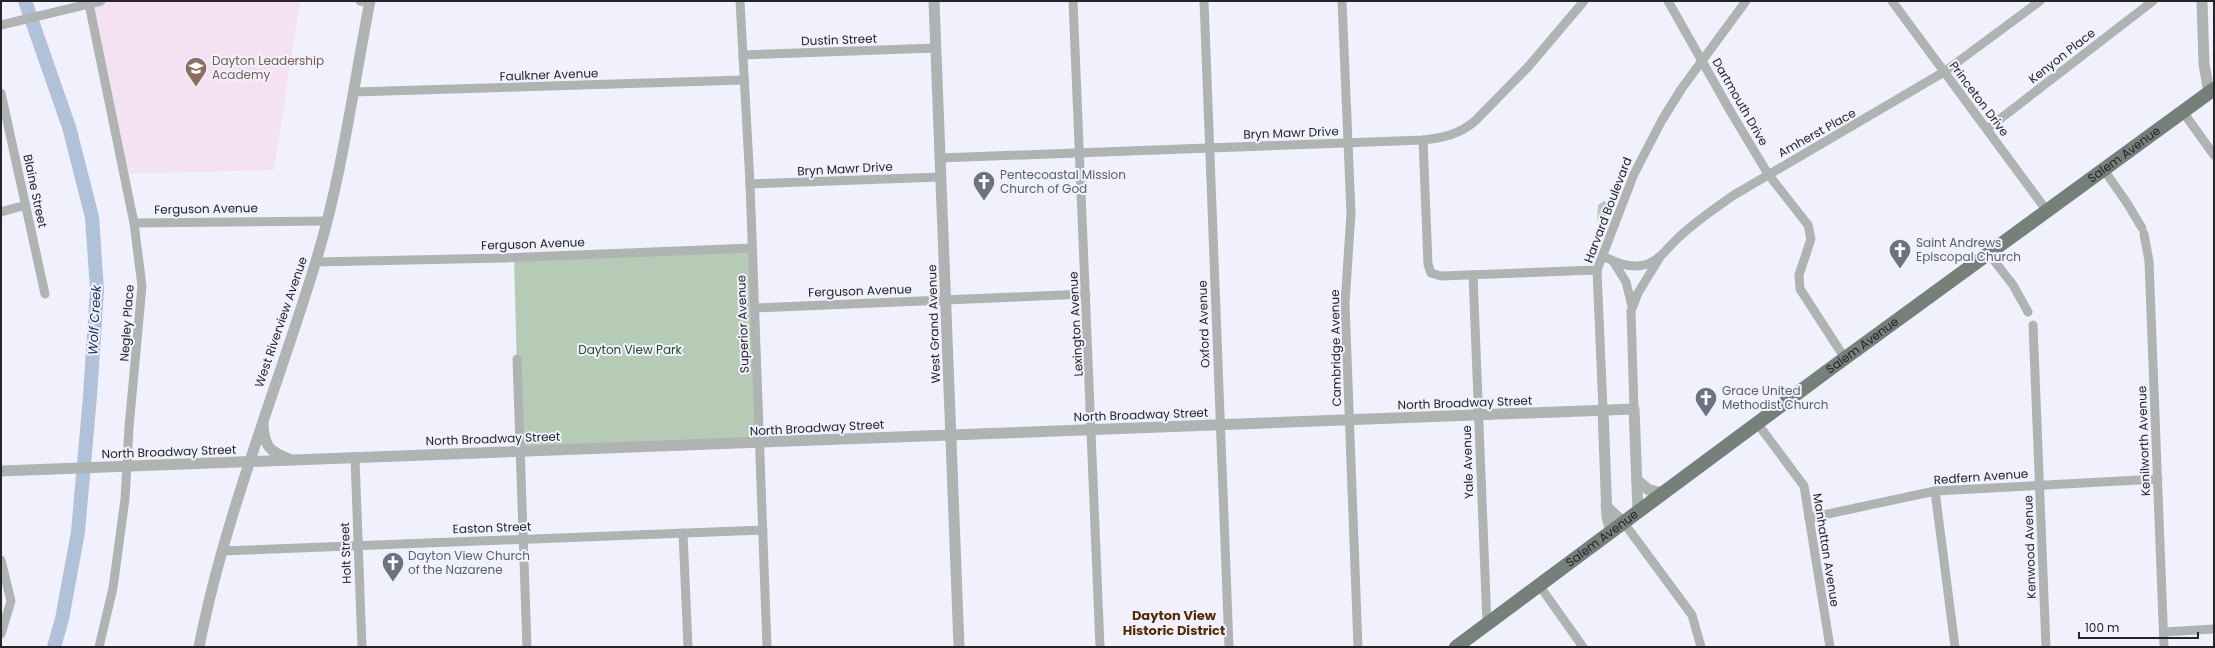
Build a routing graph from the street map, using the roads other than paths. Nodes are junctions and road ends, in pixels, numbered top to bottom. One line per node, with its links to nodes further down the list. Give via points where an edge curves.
1 (101, 1): 15 (street)
2 (366, 1): 23 (street, West Riverview Avenue)
3 (740, 1): 18 (street, Superior Avenue)
4 (934, 1): 17 (street, West Grand Avenue)
5 (1073, 1): 30 (street, Lexington Avenue)
6 (1204, 1): 29 (street, Oxford Avenue)
7 (1342, 1): 28 (street, Cambridge Avenue)
8 (1584, 1): 27 (street, Bryn Mawr Drive, via 1528,67 1471,124 1448,136)
9 (1668, 1): 19 (street, Dartmouth Drive)
10 (1746, 1): 19 (street, Harvard Boulevard)
11 (1892, 1): 20 (street, Princeton Drive)
12 (2040, 1): 20 (street, Amherst Place)
13 (2153, 1): 26 (street, Kenyon Place)
14 (2202, 1): 22 (street, via 2204,64)
15 (89, 4): 16 (street); 41 (street, Negley Place)
16 (1, 25)
17 (936, 48): 18 (street, Dustin Street); 32 (street, West Grand Avenue)
18 (743, 55): 21 (street, Superior Avenue)
19 (1701, 60): 34 (street, Dartmouth Drive); 44 (street, Harvard Boulevard, via 1648,144 1624,198)
20 (1944, 72): 26 (street, Princeton Drive); 34 (street, Amherst Place)
21 (744, 80): 23 (street, Faulkner Avenue); 36 (street, Superior Avenue)
22 (2212, 91): 25 (main road, Salem Avenue)
23 (354, 92): 40 (street, West Riverview Avenue, via 340,169)
24 (1, 93): 37 (street, Blaine Street)
25 (2183, 112): 31 (street); 33 (main road, Salem Avenue)
26 (1987, 129): 38 (street, Princeton Drive)
27 (1423, 140): 28 (street, Bryn Mawr Drive); 49 (street, via 1431,273 1438,276)
28 (1348, 143): 29 (street, Bryn Mawr Drive); 63 (street, Cambridge Avenue, via 1350,234 1345,304)
29 (1209, 148): 30 (street, Bryn Mawr Drive); 65 (street, Oxford Avenue)
30 (1079, 153): 32 (street, Bryn Mawr Drive); 51 (street, Lexington Avenue)
31 (2214, 155)
32 (940, 158): 35 (street, West Grand Avenue)
33 (2104, 170): 38 (main road, Salem Avenue); 75 (street, Kenilworth Avenue, via 2127,202 2143,231 2149,260)
34 (1768, 174): 45 (street, Amherst Place, via 1705,216); 58 (street, Dartmouth Drive, via 1808,225 1811,239 1799,275 1800,289)
35 (941, 177): 36 (street, Bryn Mawr Drive); 52 (street, West Grand Avenue)
36 (750, 184): 42 (street, Superior Avenue)
37 (26, 206): 39 (street); 50 (street, Blaine Street)
38 (2047, 211): 43 (main road, Salem Avenue)
39 (1, 212)
40 (327, 221): 41 (street, Ferguson Avenue); 47 (street, West Riverview Avenue)
41 (134, 223): 73 (street, Negley Place, via 142,286)
42 (752, 248): 47 (street, Ferguson Avenue, via 503,258); 54 (street, Superior Avenue)
43 (1989, 254): 55 (street, via 2013,286); 58 (main road, Salem Avenue)
44 (1603, 256): 46 (street, Amherst Place); 48 (street, Harvard Boulevard)
45 (1661, 256): 46 (street, Amherst Place, via 1650,264 1636,265); 53 (street, Harvard Boulevard)
46 (1613, 261): 53 (street, Harvard Boulevard, via 1626,282)
47 (316, 262): 62 (street, West Riverview Avenue)
48 (1598, 270): 49 (street); 60 (street, Harvard Boulevard)
49 (1473, 275): 61 (street, Yale Avenue)
50 (46, 294)
51 (1086, 294): 52 (street, Ferguson Avenue); 66 (street, Lexington Avenue)
52 (946, 300): 54 (street, Ferguson Avenue); 67 (street, West Grand Avenue)
53 (1632, 306): 59 (street, Harvard Boulevard)
54 (755, 308): 68 (street, Superior Avenue)
55 (2028, 312)
56 (2033, 325): 77 (street, Kenwood Avenue)
57 (517, 359): 69 (street)
58 (1846, 360): 64 (main road, Salem Avenue)
59 (1634, 409): 60 (street, North Broadway Street); 76 (street, Harvard Boulevard)
60 (1603, 410): 61 (street, North Broadway Street); 80 (street, Harvard Boulevard)
61 (1478, 415): 63 (street, North Broadway Street); 92 (street, Yale Avenue)
62 (263, 417): 71 (street, via 264,440 268,447); 72 (street, West Riverview Avenue)
63 (1350, 420): 65 (street, North Broadway Street); 105 (street, Cambridge Avenue)
64 (1757, 423): 79 (main road, Salem Avenue); 82 (street, Manhattan Avenue, via 1804,486)
65 (1220, 424): 66 (street, North Broadway Street); 104 (street, Oxford Avenue)
66 (1092, 429): 67 (street, North Broadway Street); 103 (street, Lexington Avenue)
67 (951, 435): 68 (street, North Broadway Street); 102 (street, West Grand Avenue)
68 (758, 444): 69 (street, North Broadway Street); 84 (street, Superior Avenue)
69 (519, 450): 70 (street, North Broadway Street); 87 (street)
70 (354, 458): 71 (street, North Broadway Street); 88 (street, Holt Street)
71 (294, 460): 72 (street, North Broadway Street)
72 (248, 462): 73 (street, North Broadway Street); 89 (street, West Riverview Avenue)
73 (122, 467): 74 (street, North Broadway Street); 96 (street, Negley Place, via 125,499 113,588)
74 (1, 471)
75 (2158, 479): 77 (street, Redfern Avenue); 94 (street, Kenilworth Avenue)
76 (1637, 480): 79 (street, via 1649,490); 81 (street, Harvard Boulevard)
77 (2040, 485): 78 (street, Redfern Avenue); 111 (street, Kenwood Avenue)
78 (1935, 491): 82 (street, Redfern Avenue); 110 (street)
79 (1663, 493): 81 (main road, Salem Avenue)
80 (1606, 506): 83 (street); 85 (street, Harvard Boulevard)
81 (1638, 512): 83 (main road, Salem Avenue)
82 (1809, 518): 109 (street, Manhattan Avenue)
83 (1624, 523): 85 (main road, Salem Avenue); 108 (street, via 1684,603 1696,625)
84 (763, 530): 86 (street, Easton Street); 101 (street, Superior Avenue)
85 (1611, 532): 91 (main road, Salem Avenue)
86 (683, 533): 87 (street, Easton Street); 100 (street)
87 (522, 539): 88 (street, Easton Street); 99 (street)
88 (358, 546): 89 (street, Easton Street); 98 (street, Holt Street)
89 (222, 551): 97 (street, West Riverview Avenue)
90 (1, 560): 95 (street, via 10,601)
91 (1539, 585): 92 (main road, Salem Avenue); 107 (street)
92 (1487, 624): 106 (main road, Salem Avenue)
93 (2214, 629): 94 (street)
94 (2164, 632): 112 (street, Kenilworth Avenue)
95 (1, 634)
96 (99, 647)
97 (199, 647)
98 (362, 647)
99 (527, 647)
100 (688, 647)
101 (767, 647)
102 (959, 647)
103 (1100, 647)
104 (1229, 647)
105 (1358, 647)
106 (1456, 647)
107 (1583, 647)
108 (1701, 647)
109 (1830, 647)
110 (1956, 647)
111 (2046, 647)
112 (2164, 647)

